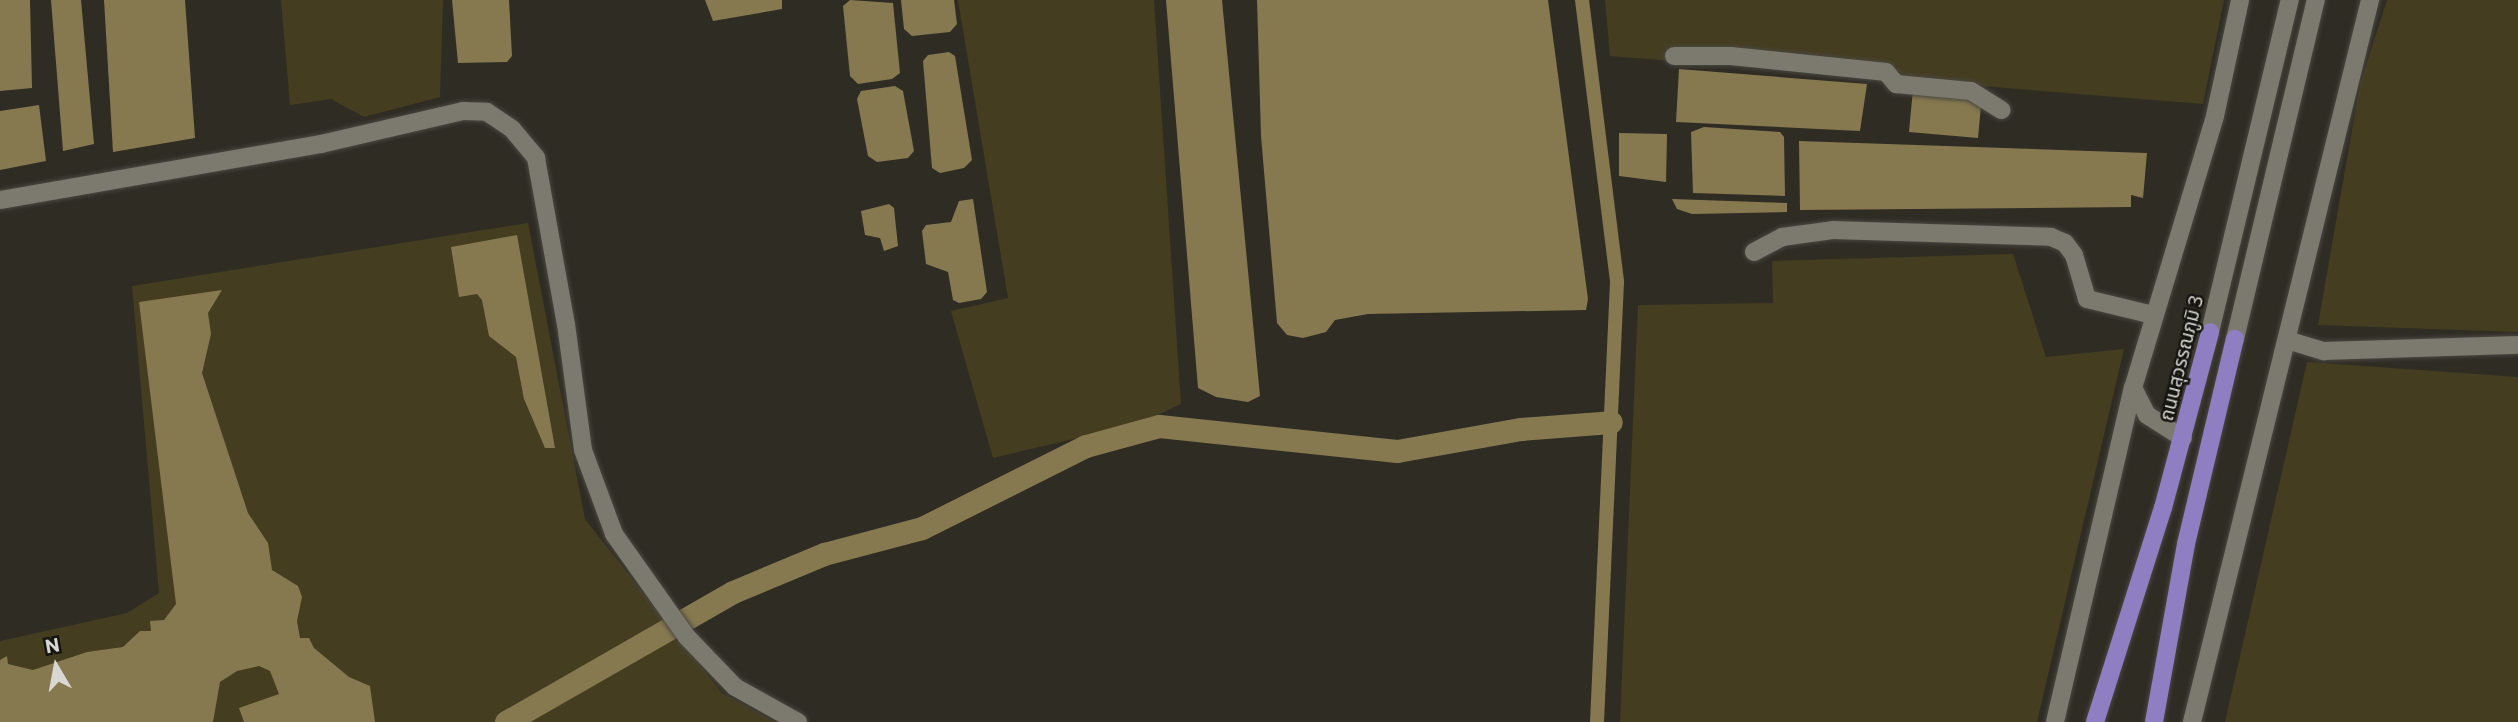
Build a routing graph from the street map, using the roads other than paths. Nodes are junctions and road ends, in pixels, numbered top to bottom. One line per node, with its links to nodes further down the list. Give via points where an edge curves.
1 (2240, 0): 9 (street, via 2215,116)
2 (2290, 0): 10 (street, ถนนสุวรรณภูมิ 3)
3 (2316, 0): 11 (street)
4 (2370, 0): 12 (street)
5 (1674, 56): 6 (street, via 1731,56 1886,72 1896,84 1970,91)
6 (2002, 110)
7 (0, 200): 16 (street, via 321,144 463,111 488,113 512,129 536,158 583,450 614,534 687,637 735,687)
8 (1754, 251): 9 (street, via 1782,237 1833,230 2051,237 2065,243 2074,255 2087,299)
9 (2154, 316): 14 (street)
10 (2210, 332): 15 (main road, ถนนสุวรรณภูมิ 3)
11 (2235, 339): 19 (main road, via 2186,544)
12 (2287, 340): 13 (street, via 2324,351); 20 (street)
13 (2518, 345)
14 (2133, 388): 15 (street, via 2147,415); 17 (street)
15 (2183, 438): 18 (main road, ถนนสุวรรณภูมิ 3)
16 (798, 722)
17 (2055, 722)
18 (2095, 722)
19 (2154, 722)
20 (2192, 722)

